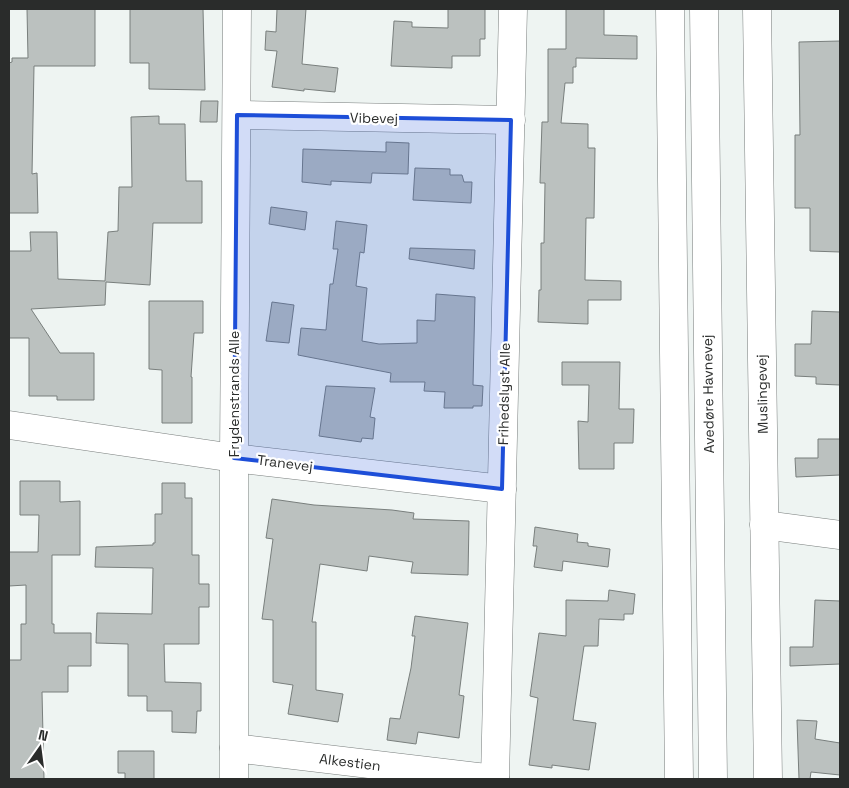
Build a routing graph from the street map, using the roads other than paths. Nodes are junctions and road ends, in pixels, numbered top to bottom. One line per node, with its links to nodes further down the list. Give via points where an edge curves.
1 (237, 9): 6 (street, Frydenstrands Alle)
2 (513, 9): 7 (street, Frihedslyst Alle)
3 (670, 9): 16 (street)
4 (704, 9): 17 (street, Avedøre Havnevej)
5 (758, 9): 11 (street, Muslingevej)
6 (237, 115): 7 (street, Vibevej); 9 (street, Frydenstrands Alle)
7 (511, 120): 10 (street, Frihedslyst Alle)
8 (9, 425): 9 (street, Tranevej)
9 (234, 458): 10 (street, Tranevej); 13 (street, Frydenstrands Alle)
10 (502, 489): 15 (street, Frihedslyst Alle)
11 (764, 525): 12 (street); 18 (street, Muslingevej)
12 (840, 536)
13 (234, 748): 14 (street, Frydenstrands Alle); 15 (street, Alkestien)
14 (234, 779)
15 (495, 779)
16 (679, 779)
17 (713, 779)
18 (768, 779)

